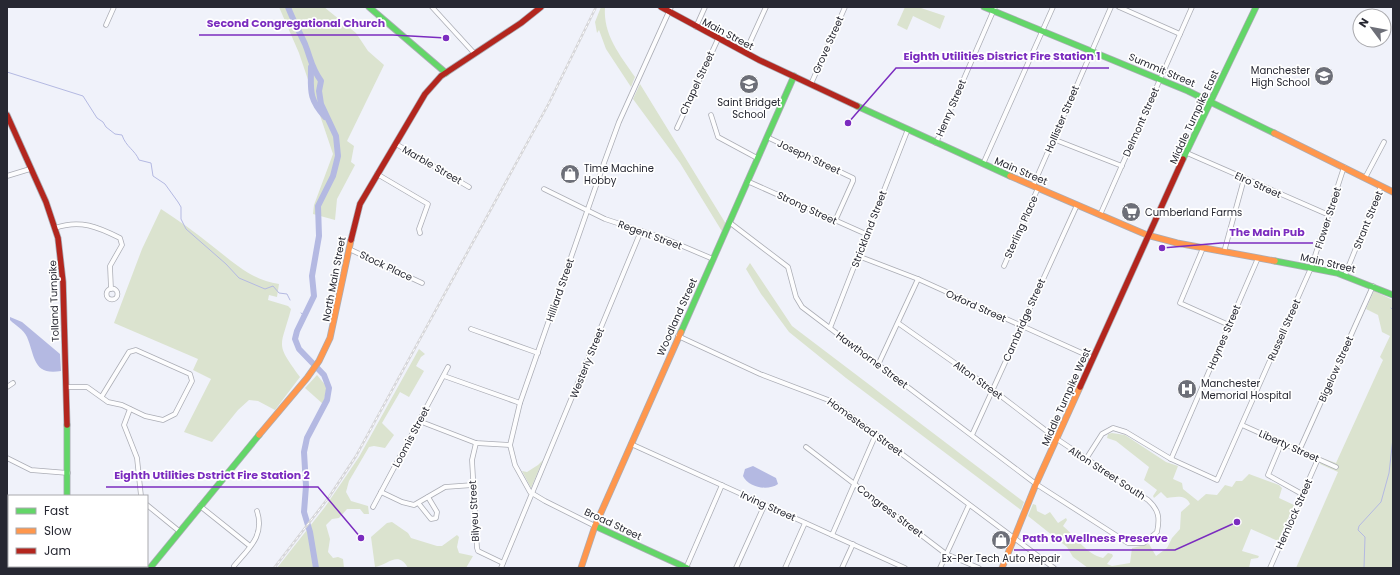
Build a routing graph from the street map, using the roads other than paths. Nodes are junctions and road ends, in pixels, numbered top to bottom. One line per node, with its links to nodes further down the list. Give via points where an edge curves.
1 (114, 7): 17 (street)
2 (369, 7): 25 (main road)
3 (432, 7): 23 (street)
4 (540, 7): 23 (main road, North Main Street, via 521,23)
5 (661, 7): 15 (main road, Main Street)
6 (705, 7): 18 (street)
7 (766, 7): 24 (street)
8 (845, 7): 28 (street, Grove Street)
9 (984, 7): 16 (main road, Summit Street)
10 (1054, 7): 19 (street)
11 (1111, 7): 22 (street, Hollister Street)
12 (1119, 7): 20 (street)
13 (1192, 7): 20 (street, Delmont Street)
14 (1256, 7): 29 (main road, Middle Turnpike East)
15 (670, 9): 18 (main road, Main Street); 56 (street, Hilliard Street, via 619,122)
16 (994, 9): 19 (main road, Summit Street); 37 (street, Henry Street)
17 (106, 25)
18 (696, 27): 21 (main road, Main Street)
19 (1043, 31): 22 (main road, Summit Street); 41 (street)
20 (1180, 34): 27 (street, Delmont Street)
21 (718, 39): 24 (main road, Main Street); 32 (street, Chapel Street)
22 (1092, 51): 27 (main road, Summit Street); 35 (street, Hollister Street)
23 (474, 53): 25 (main road, North Main Street)
24 (745, 53): 26 (main road, Main Street)
25 (446, 73): 38 (main road, North Main Street, via 425,94)
26 (794, 76): 28 (main road, Main Street); 34 (main road, Woodland Street)
27 (1160, 78): 29 (main road, Summit Street); 42 (street, Delmont Street)
28 (811, 84): 33 (main road, Main Street)
29 (1210, 101): 39 (main road, Middle Turnpike East); 43 (main road, Summit Street)
30 (7, 115): 44 (main road, Tolland Turnpike)
31 (711, 115): 40 (street, via 718,137)
32 (677, 128)
33 (908, 129): 37 (main road, Main Street); 64 (street, Strickland Street)
34 (767, 137): 40 (main road, Woodland Street); 59 (street, Joseph Street, via 853,178)
35 (1053, 139): 42 (street); 52 (street, Hollister Street)
36 (1384, 142): 47 (street)
37 (936, 143): 41 (main road, Main Street)
38 (396, 144): 45 (main road, North Main Street); 51 (street, Marble Street)
39 (1187, 153): 48 (street, Elro Street); 65 (main road, Middle Turnpike East)
40 (757, 158): 49 (main road, Woodland Street)
41 (983, 164): 52 (main road, Main Street)
42 (1122, 166): 57 (street, Delmont Street)
43 (1344, 167): 47 (main road, Summit Street); 58 (street, Flower Street)
44 (30, 169): 46 (street); 61 (main road, Tolland Turnpike)
45 (377, 174): 63 (street, via 428,204 419,229); 67 (main road, North Main Street, via 357,213)
46 (7, 176)
47 (1365, 178): 50 (main road, Summit Street)
48 (1244, 179): 58 (street, Elro Street); 68 (street)
49 (747, 181): 59 (street, Strong Street); 60 (main road, Woodland Street)
50 (1381, 186): 54 (main road, Summit Street); 74 (street, Strant Street)
51 (469, 187)
52 (1036, 187): 55 (main road, Main Street); 72 (street, Sterling Place)
53 (544, 189): 56 (street, Regent Street)
54 (1393, 192)
55 (1077, 205): 57 (main road, Main Street); 82 (street, Cambridge Street)
56 (588, 212): 62 (street, Regent Street); 86 (street, Hilliard Street)
57 (1100, 215): 65 (main road, Main Street)
58 (1329, 215): 73 (street, Flower Street)
59 (835, 221): 64 (street, Strong Street)
60 (729, 222): 71 (main road, Woodland Street); 83 (street, Hawthorne Street, via 784,263 790,272 798,302)
61 (56, 228): 78 (street, via 71,223 83,223 120,238 122,244 110,266); 93 (main road, Tolland Turnpike, via 61,256)
62 (641, 231): 71 (street, Regent Street); 120 (street, Westerly Street)
63 (420, 233)
64 (866, 234): 69 (street, Strickland Street)
65 (1149, 235): 66 (main road, Main Street); 87 (main road, Middle Turnpike West)
66 (1203, 248): 68 (main road, Main Street); 81 (street, via 1180,302)
67 (349, 249): 76 (street, Stock Place); 129 (main road, North Main Street, via 333,328 314,370)
68 (1224, 252): 70 (main road, Main Street)
69 (858, 256): 75 (street, Oxford Street); 83 (street, Strickland Street)
70 (1258, 258): 73 (main road, Main Street); 81 (street, Haynes Street)
71 (713, 259): 85 (main road, Woodland Street)
72 (1004, 266)
73 (1312, 268): 74 (main road, Main Street); 99 (street, Russell Street)
74 (1345, 275): 77 (main road, Main Street)
75 (918, 279): 80 (street); 82 (street, Oxford Street)
76 (422, 283)
77 (1373, 286): 79 (main road, Main Street); 108 (street, Bigelow Street)
78 (111, 289)
79 (1393, 295)
80 (898, 323): 88 (street); 94 (street, Alton Street)
81 (1230, 325): 112 (street, Haynes Street)
82 (1021, 326): 87 (street, Oxford Street); 94 (street, Cambridge Street)
83 (830, 328): 88 (street, Hawthorne Street)
84 (471, 329): 86 (street)
85 (678, 336): 100 (street, Homestead Street, via 760,374 831,401); 104 (main road, Woodland Street)
86 (538, 353): 96 (street, Hilliard Street)
87 (1093, 358): 102 (main road, Middle Turnpike West)
88 (878, 365): 101 (street, Hawthorne Street)
89 (448, 366): 90 (street, Loomis Street)
90 (444, 376): 96 (street); 98 (street, Loomis Street)
91 (13, 383): 92 (street)
92 (7, 387)
93 (66, 387): 95 (street, via 88,387); 114 (main road, Tolland Turnpike)
94 (993, 390): 101 (street, Cambridge Street); 102 (street, Alton Street)
95 (102, 396): 97 (street, via 108,402); 97 (street, via 132,350 192,376 175,414 170,418 154,419)
96 (520, 403): 106 (street, Hilliard Street)
97 (130, 409): 123 (street, via 124,425 137,458)
98 (418, 421): 103 (street); 119 (street, Loomis Street)
99 (1242, 425): 105 (street, Liberty Street); 112 (street, Russell Street, via 1217,480)
100 (876, 434): 118 (street); 127 (street, Homestead Street)
101 (972, 435): 115 (street, Hawthorne Street)
102 (1057, 439): 110 (street, Alton Street South); 115 (main road, Middle Turnpike West)
103 (476, 443): 106 (street); 116 (street, Bilyeu Street, via 472,460)
104 (631, 444): 117 (street, Irving Street); 133 (main road, Woodland Street)
105 (1281, 444): 108 (street, Liberty Street); 121 (street, via 1268,475)
106 (510, 445): 120 (street, Hilliard Street, via 515,466)
107 (806, 447): 118 (street, Congress Street)
108 (1299, 451): 111 (street, Liberty Street)
109 (7, 458): 114 (street, via 31,470)
110 (1086, 459): 112 (street, via 1102,434 1113,428 1126,432); 135 (street, Alton Street South, via 1155,506 1159,515)
111 (1318, 459): 113 (street, Liberty Street); 121 (street, Hemlock Street)
112 (1171, 460)
113 (1336, 466)
114 (68, 473): 122 (main road, Tolland Turnpike)
115 (1036, 484): 135 (street, Hawthorne Street, via 1128,543 1144,543); 137 (main road, Middle Turnpike West)
116 (473, 485): 124 (street, via 445,488); 141 (street, Bilyeu Street, via 478,551)
117 (722, 485): 126 (street, Irving Street); 146 (street)
118 (855, 485): 136 (street); 140 (street, Congress Street)
119 (381, 492): 125 (street, via 408,505); 130 (street, Loomis Street)
120 (533, 494): 133 (street, Broad Street); 141 (street)
121 (1302, 494): 155 (street, Hemlock Street)
122 (67, 495)
123 (141, 495)
124 (428, 497): 125 (street); 125 (street, via 437,512 436,518 431,519)
125 (419, 504)
126 (765, 504): 132 (street, Irving Street); 147 (street)
127 (969, 505): 137 (street, Homestead Street); 140 (street)
128 (148, 506): 134 (street)
129 (200, 506): 134 (main road, North Main Street); 139 (street)
130 (373, 507)
131 (257, 511): 139 (street, via 261,522 260,530)
132 (805, 523): 136 (street, Irving Street); 148 (street)
133 (595, 526): 145 (main road, Woodland Street); 146 (main road, Broad Street)
134 (179, 531): 143 (main road, North Main Street)
135 (1157, 532)
136 (832, 535): 138 (street, Irving Street)
137 (1013, 538): 153 (main road, Middle Turnpike West); 154 (street, Homestead Street)
138 (853, 544): 149 (street); 150 (street, Irving Street)
139 (250, 546): 142 (street)
140 (946, 554): 151 (street); 152 (street, Congress Street)
141 (503, 563): 144 (street)
142 (234, 566)
143 (150, 568)
144 (501, 568)
145 (581, 568)
146 (687, 568)
147 (736, 568)
148 (785, 568)
149 (842, 568)
150 (905, 568)
151 (940, 568)
152 (979, 568)
153 (1002, 568)
154 (1054, 568)
155 (1270, 568)

